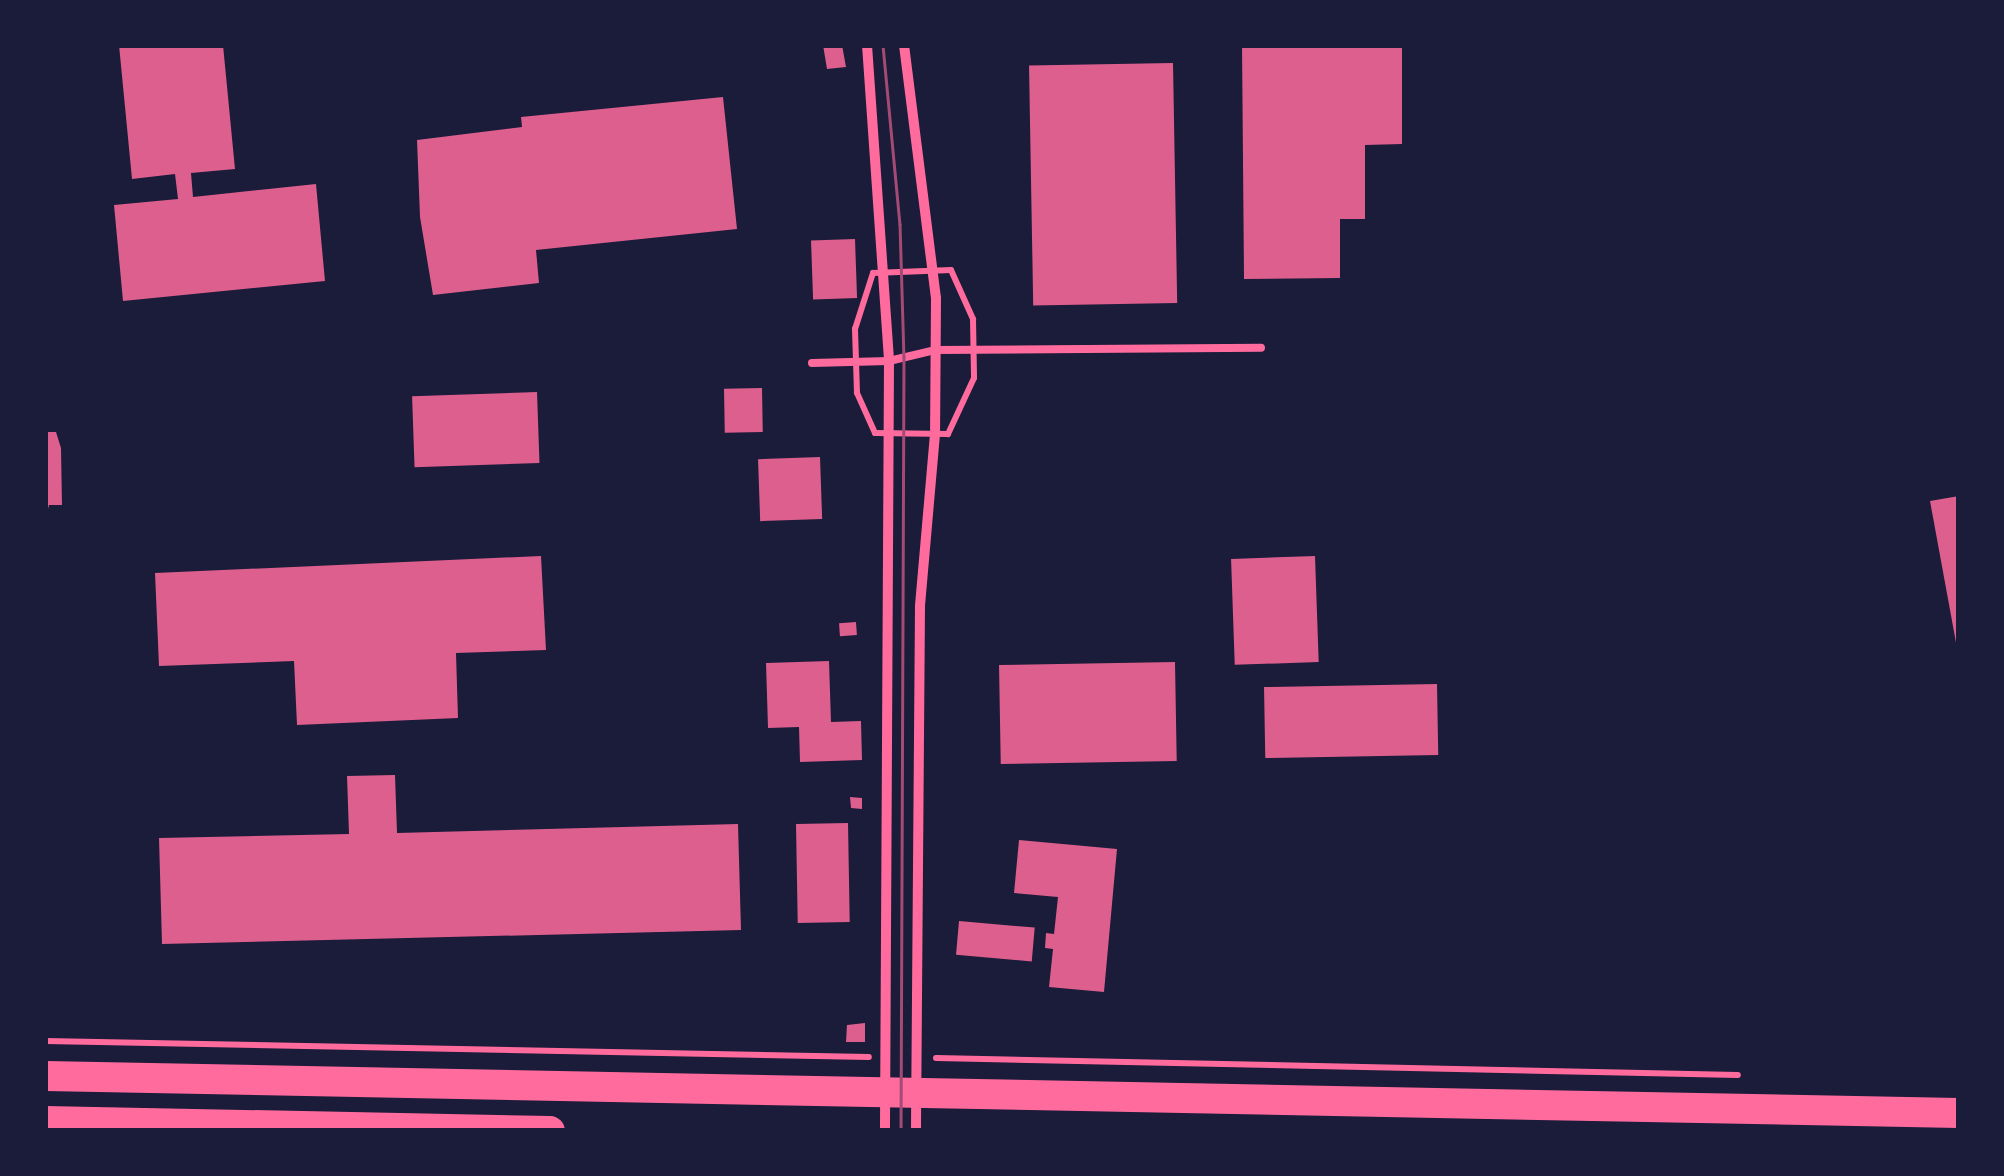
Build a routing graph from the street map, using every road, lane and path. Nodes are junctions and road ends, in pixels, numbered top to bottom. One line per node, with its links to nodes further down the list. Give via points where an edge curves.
1 (868, 45): 7 (street)
2 (904, 45): 6 (street, via 933,270)
3 (951, 270): 4 (path)
4 (973, 319)
5 (1261, 348): 6 (lane)
6 (936, 350): 7 (lane); 20 (street, via 920,606)
7 (889, 361): 8 (lane); 19 (street)
8 (812, 363)
9 (974, 378): 10 (path)
10 (948, 434)
11 (45, 1041): 12 (path)
12 (879, 1057)
13 (918, 1058): 14 (path)
14 (1633, 1072)
15 (45, 1076): 16 (highway)
16 (1959, 1113)
17 (45, 1122): 18 (highway)
18 (550, 1131)
19 (885, 1131)
20 (916, 1131)

